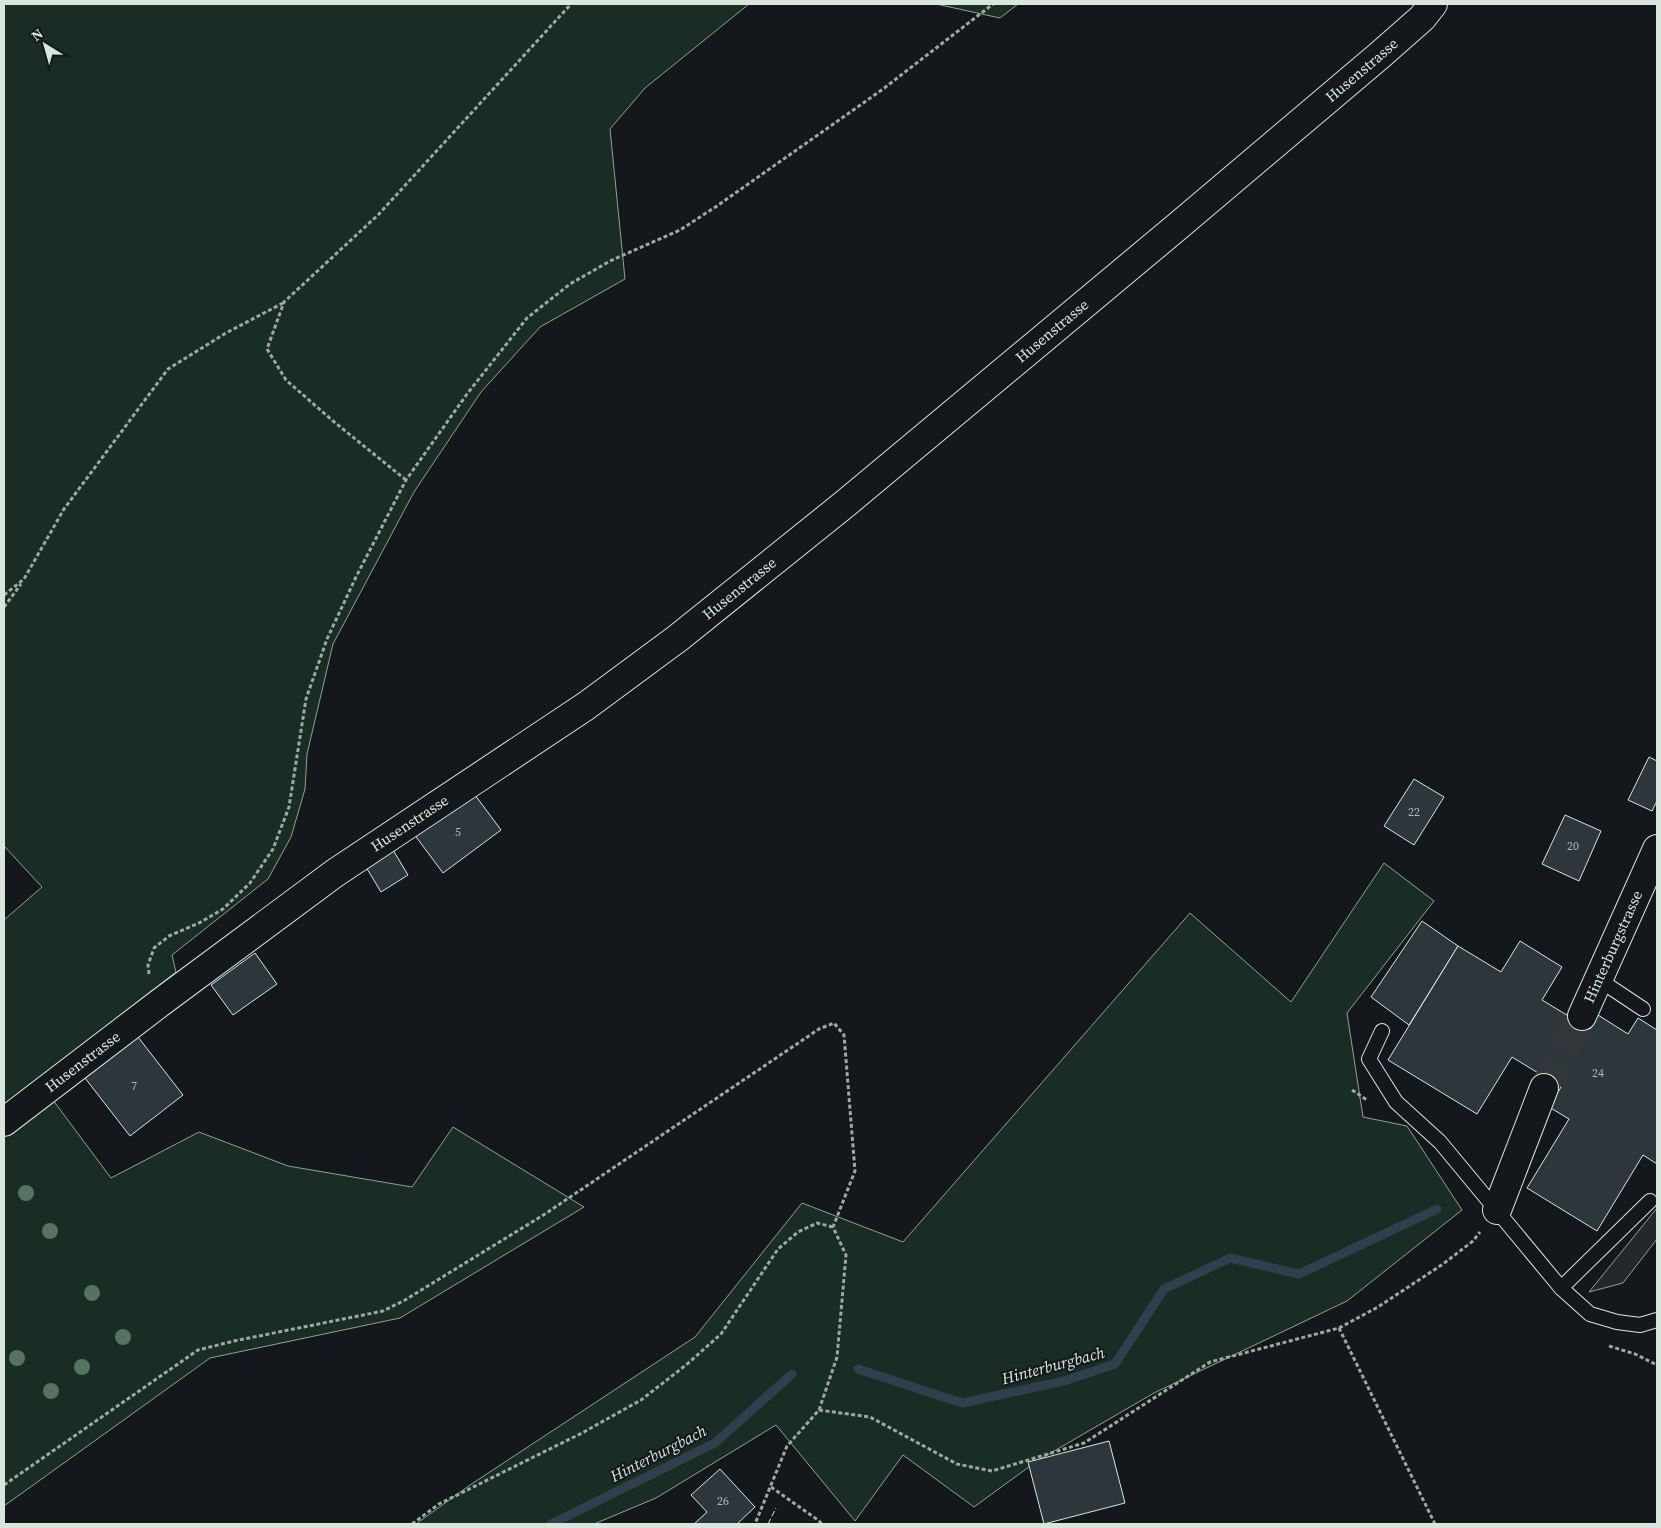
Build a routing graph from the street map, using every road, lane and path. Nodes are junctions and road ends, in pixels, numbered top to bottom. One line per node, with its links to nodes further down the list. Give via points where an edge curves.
1 (570, 4): 4 (path, via 378,215)
2 (992, 4): 5 (path, via 883,89 717,206 680,230 610,261 570,284 527,318 467,394)
3 (1433, 4): 11 (street, Husenstrasse, via 1380,55 1178,226 846,503 678,638 586,706 335,872)
4 (284, 302): 5 (path, via 268,349 286,380); 6 (path, via 168,369 64,509)
5 (406, 480): 11 (path, via 327,640 306,699 289,808 273,849 250,883 223,909 169,936 154,948 148,965 149,973)
6 (24, 579): 7 (path); 8 (path)
7 (4, 595)
8 (4, 607)
9 (1657, 849): 10 (street, Hinterburgstrasse)
10 (1598, 979): 12 (lane); 13 (street, Hinterburgstrasse)
11 (161, 1002): 16 (street, Husenstrasse)
12 (1642, 1010)
13 (1582, 1016)
14 (1382, 1031): 18 (lane, via 1370,1059 1396,1102 1440,1142)
15 (1544, 1088): 18 (street)
16 (4, 1122)
17 (1650, 1201): 20 (lane)
18 (1497, 1210): 20 (lane); 22 (path, via 1473,1241 1443,1264 1378,1307)
19 (833, 1228): 23 (path, via 846,1255 836,1356); 24 (path, via 855,1171 844,1035 834,1023 819,1029 545,1214 405,1300 382,1311 198,1350); 26 (path, via 817,1223 798,1232 778,1249 721,1334 642,1400 439,1504)
20 (1561, 1288): 21 (lane, via 1590,1314 1617,1322 1640,1324)
21 (1657, 1320)
22 (1339, 1328): 23 (path, via 1210,1362 1084,1443 992,1471 957,1464 870,1417); 29 (path)
23 (819, 1410): 25 (path, via 787,1446)
24 (4, 1485)
25 (771, 1487): 27 (path); 28 (path)
26 (412, 1524)
27 (755, 1524)
28 (822, 1524)
29 (1436, 1524)

